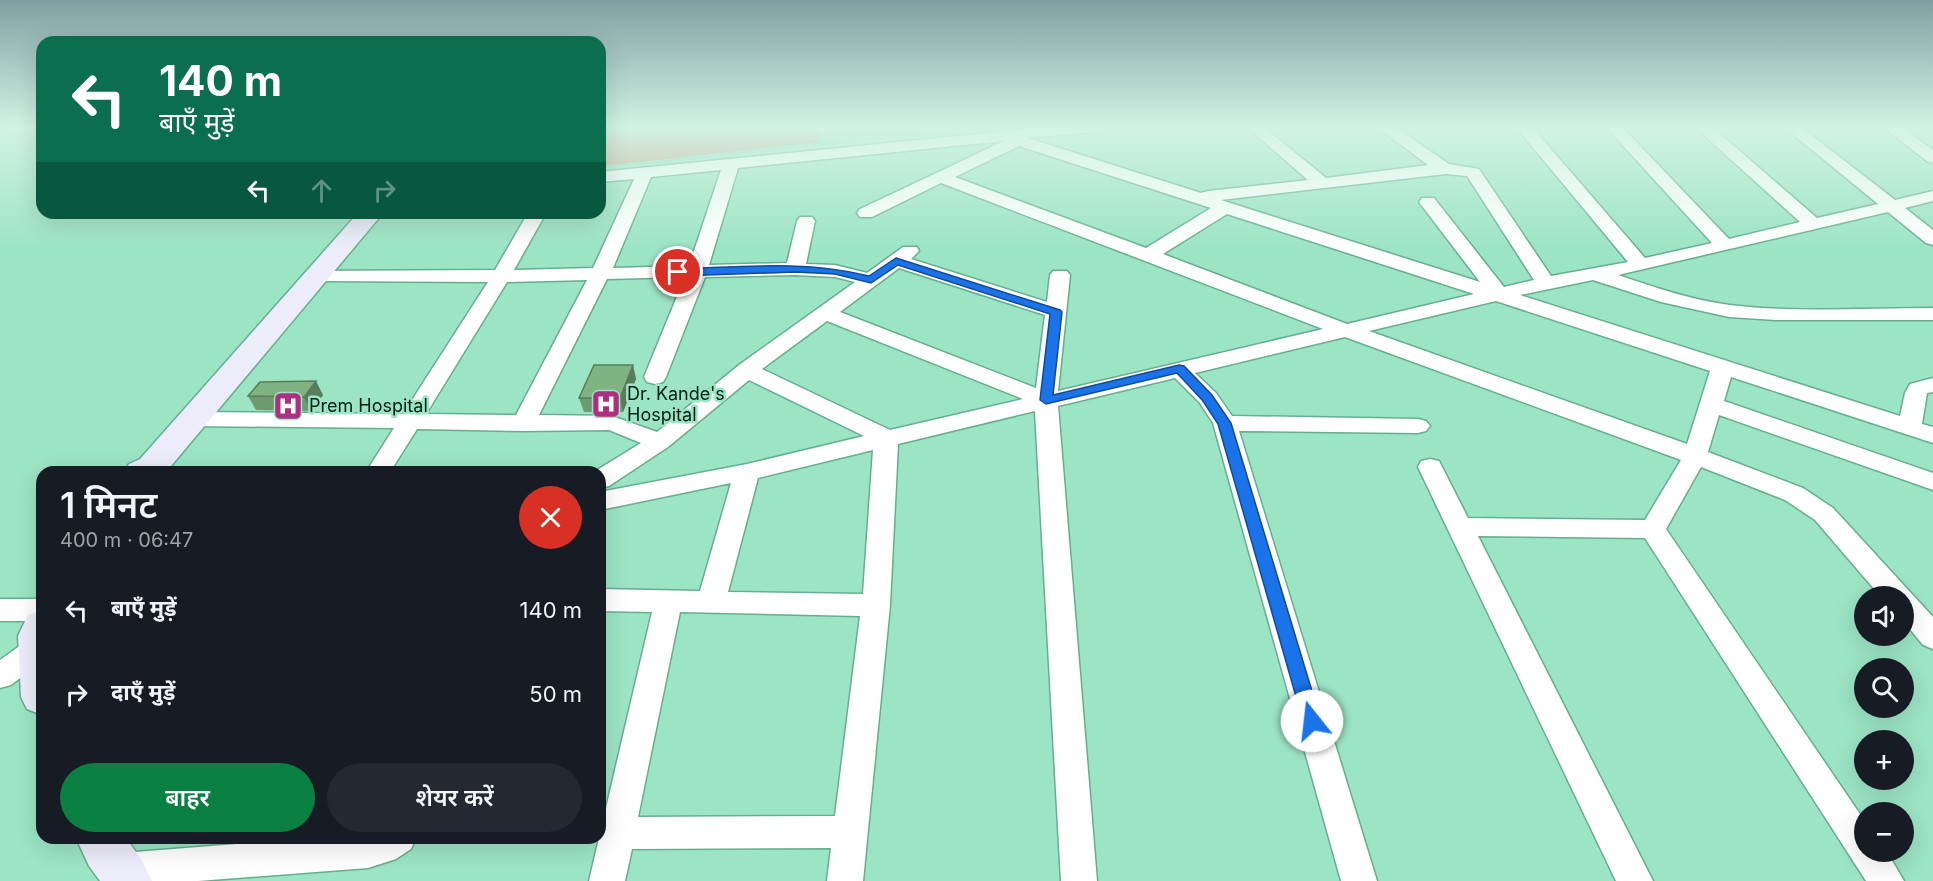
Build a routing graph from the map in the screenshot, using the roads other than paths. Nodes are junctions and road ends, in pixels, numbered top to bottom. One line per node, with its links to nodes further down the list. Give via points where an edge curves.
1 (687, 168): 12 (street)
2 (730, 168): 32 (street)
3 (957, 168): 14 (street)
4 (1109, 168): 17 (street)
5 (1304, 168): 15 (street)
6 (1444, 168): 15 (street)
7 (1461, 168): 39 (street, via 1473,173)
8 (1559, 168): 30 (street)
9 (1653, 168): 28 (street)
10 (1750, 168): 26 (street)
11 (1843, 168): 20 (street)
12 (645, 172): 13 (street); 33 (street)
13 (606, 176)
14 (940, 177): 21 (street); 29 (street)
15 (1322, 184): 17 (street)
16 (1933, 196): 20 (street)
17 (1201, 197): 19 (street)
18 (1428, 202): 40 (street)
19 (1227, 206): 29 (street); 40 (street)
20 (1890, 206): 26 (street); 27 (street)
21 (866, 213)
22 (350, 219): 62 (street)
23 (366, 219): 35 (street)
24 (534, 219): 37 (street)
25 (806, 221): 31 (street)
26 (1813, 224): 28 (street)
27 (1933, 239)
28 (1724, 244): 30 (street)
29 (1147, 256): 44 (street)
30 (1641, 264): 34 (street)
31 (795, 269): 32 (street); 38 (street, via 835,271)
32 (697, 272): 33 (street); 48 (street)
33 (600, 274): 37 (street); 55 (street)
34 (1596, 274): 39 (street); 43 (street, via 1668,298 1729,311)
35 (317, 275): 37 (street); 52 (street)
36 (1060, 275): 41 (street)
37 (501, 276): 53 (street)
38 (871, 280): 41 (street, via 903,256); 42 (street)
39 (1546, 283): 40 (street)
40 (1499, 294): 44 (street); 45 (street)
41 (1056, 312): 50 (street)
42 (825, 313): 47 (street); 50 (street)
43 (1933, 314)
44 (1345, 330): 46 (street); 61 (street)
45 (1723, 366): 51 (street); 57 (street)
46 (1179, 369): 50 (street); 54 (street, via 1208,398)
47 (747, 370): 59 (street); 60 (street)
48 (655, 377)
49 (1933, 385): 57 (street, via 1918,389)
50 (1046, 400): 59 (street); 91 (street)
51 (1712, 405): 61 (street); 68 (street)
52 (193, 419): 53 (street); 63 (street)
53 (410, 422): 55 (street); 64 (street)
54 (1225, 423): 56 (street); 92 (street)
55 (523, 424): 60 (street, via 612,423)
56 (1418, 426)
57 (1910, 427): 58 (street)
58 (1933, 435)
59 (886, 438): 66 (street); 76 (street)
60 (660, 442): 67 (street)
61 (1695, 456): 71 (street); 72 (street, via 1811,504 1836,526)
62 (131, 466)
63 (152, 466)
64 (382, 466)
65 (1430, 467): 70 (street)
66 (747, 472): 69 (street); 75 (street)
67 (606, 476)
68 (1933, 482)
69 (606, 500)
70 (1460, 527): 71 (street); 93 (street)
71 (1653, 529): 84 (street)
72 (1888, 586)
73 (606, 600): 74 (street)
74 (668, 602): 75 (street); 85 (street, via 626,783)
75 (711, 603): 76 (street)
76 (876, 605): 83 (street)
77 (0, 610): 79 (street)
78 (1914, 615): 81 (street)
79 (36, 626)
80 (36, 634): 82 (street)
81 (1933, 637)
82 (0, 676)
83 (852, 832): 85 (street); 90 (street)
84 (1854, 832)
85 (619, 833): 89 (street)
86 (389, 844): 87 (street, via 368,851)
87 (115, 856)
88 (1874, 862): 94 (street)
89 (607, 881)
90 (845, 881)
91 (1079, 881)
92 (1359, 881)
93 (1635, 881)
94 (1886, 881)

